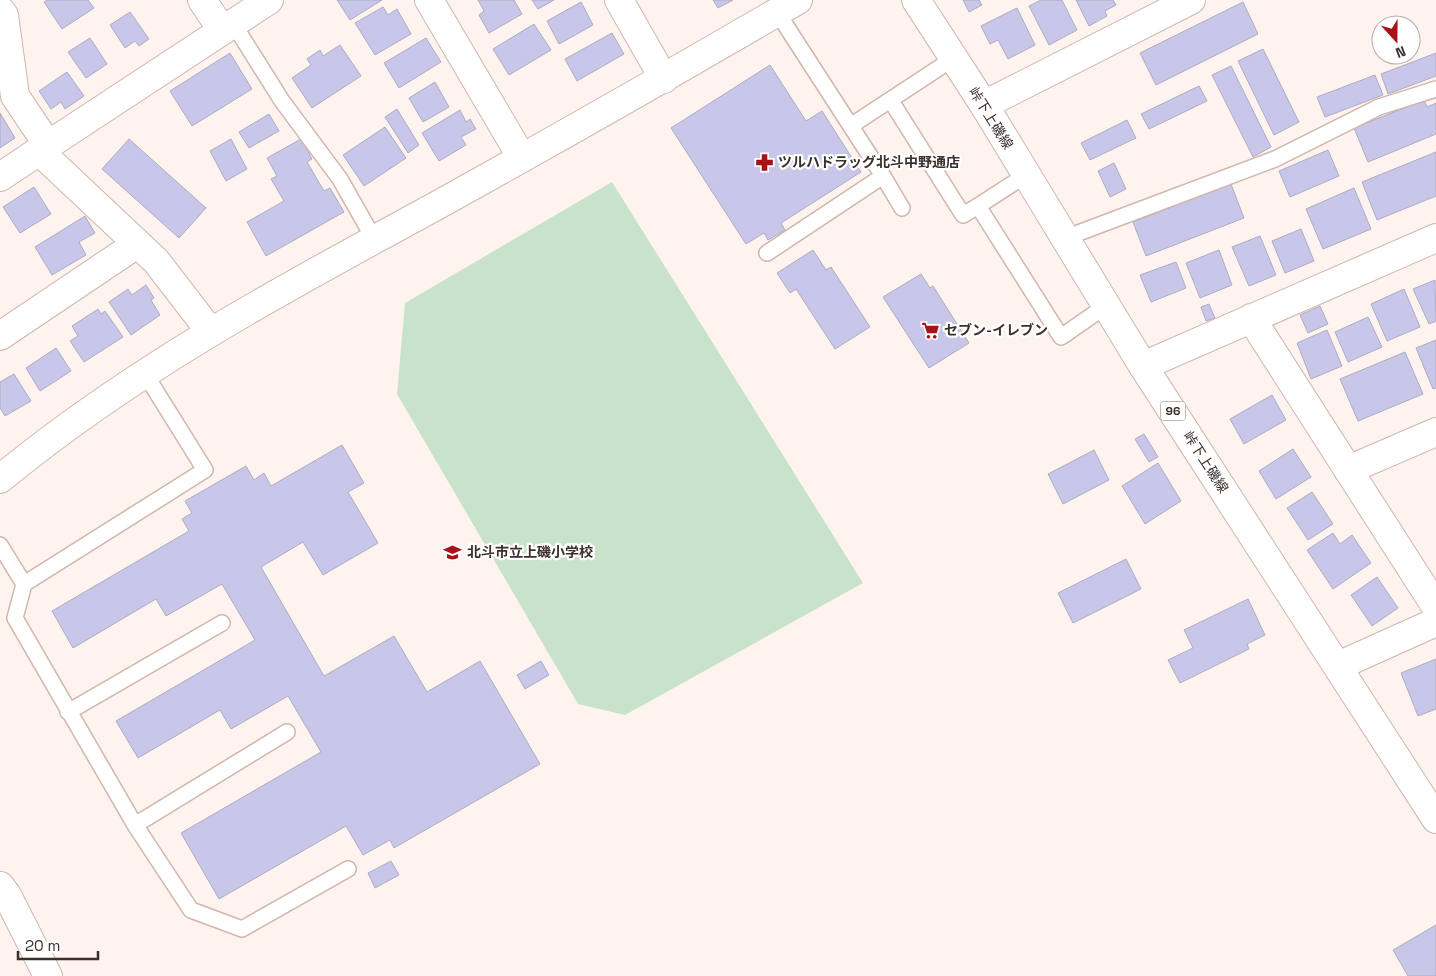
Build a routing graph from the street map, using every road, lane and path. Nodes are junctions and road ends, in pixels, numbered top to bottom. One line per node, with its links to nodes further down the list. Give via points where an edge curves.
1 (202, 0): 9 (street)
2 (269, 0): 9 (street)
3 (429, 0): 17 (street)
4 (619, 0): 11 (street)
5 (916, 0): 10 (street, 峠下上磯線 / 96)
6 (1190, 0): 14 (street)
7 (788, 6): 11 (street); 15 (lane)
8 (0, 10): 16 (street, via 4,16 15,96)
9 (228, 27): 16 (street); 25 (lane, via 340,179)
10 (954, 58): 13 (lane); 14 (street, 峠下上磯線 / 96)
11 (664, 79): 17 (street)
12 (1436, 89): 23 (lane, via 1379,106 1275,159)
13 (891, 101): 15 (lane); 21 (lane, via 963,215)
14 (984, 105): 18 (street, 峠下上磯線 / 96)
15 (852, 125): 20 (lane)
16 (44, 148): 19 (street); 26 (street)
17 (522, 158): 25 (street)
18 (1026, 175): 21 (lane); 23 (street, 峠下上磯線 / 96)
19 (0, 176)
20 (883, 176): 22 (lane); 27 (lane)
21 (978, 206): 28 (lane, via 1061,337)
22 (902, 208)
23 (1065, 238): 28 (street, 峠下上磯線 / 96)
24 (1436, 238): 29 (street)
25 (374, 240): 30 (street)
26 (136, 244): 30 (street, via 156,261); 31 (street)
27 (767, 253)
28 (1107, 306): 32 (street, 峠下上磯線 / 96)
29 (1251, 318): 32 (street); 35 (street)
30 (210, 331): 33 (street)
31 (0, 336)
32 (1143, 366): 42 (street, 峠下上磯線 / 96)
33 (144, 372): 36 (street, via 74,419); 38 (lane, via 205,470)
34 (1436, 432): 35 (street)
35 (1348, 470): 39 (street)
36 (0, 479)
37 (0, 545): 38 (lane)
38 (24, 584): 43 (lane, via 15,618)
39 (1436, 607)
40 (1436, 622): 42 (street)
41 (222, 623): 43 (lane)
42 (1338, 666): 45 (street, 峠下上磯線 / 96)
43 (68, 712): 46 (lane)
44 (287, 732): 46 (lane)
45 (1436, 819)
46 (135, 825): 47 (lane, via 191,910 242,929)
47 (348, 869)
48 (0, 886): 49 (street)
49 (48, 976)

